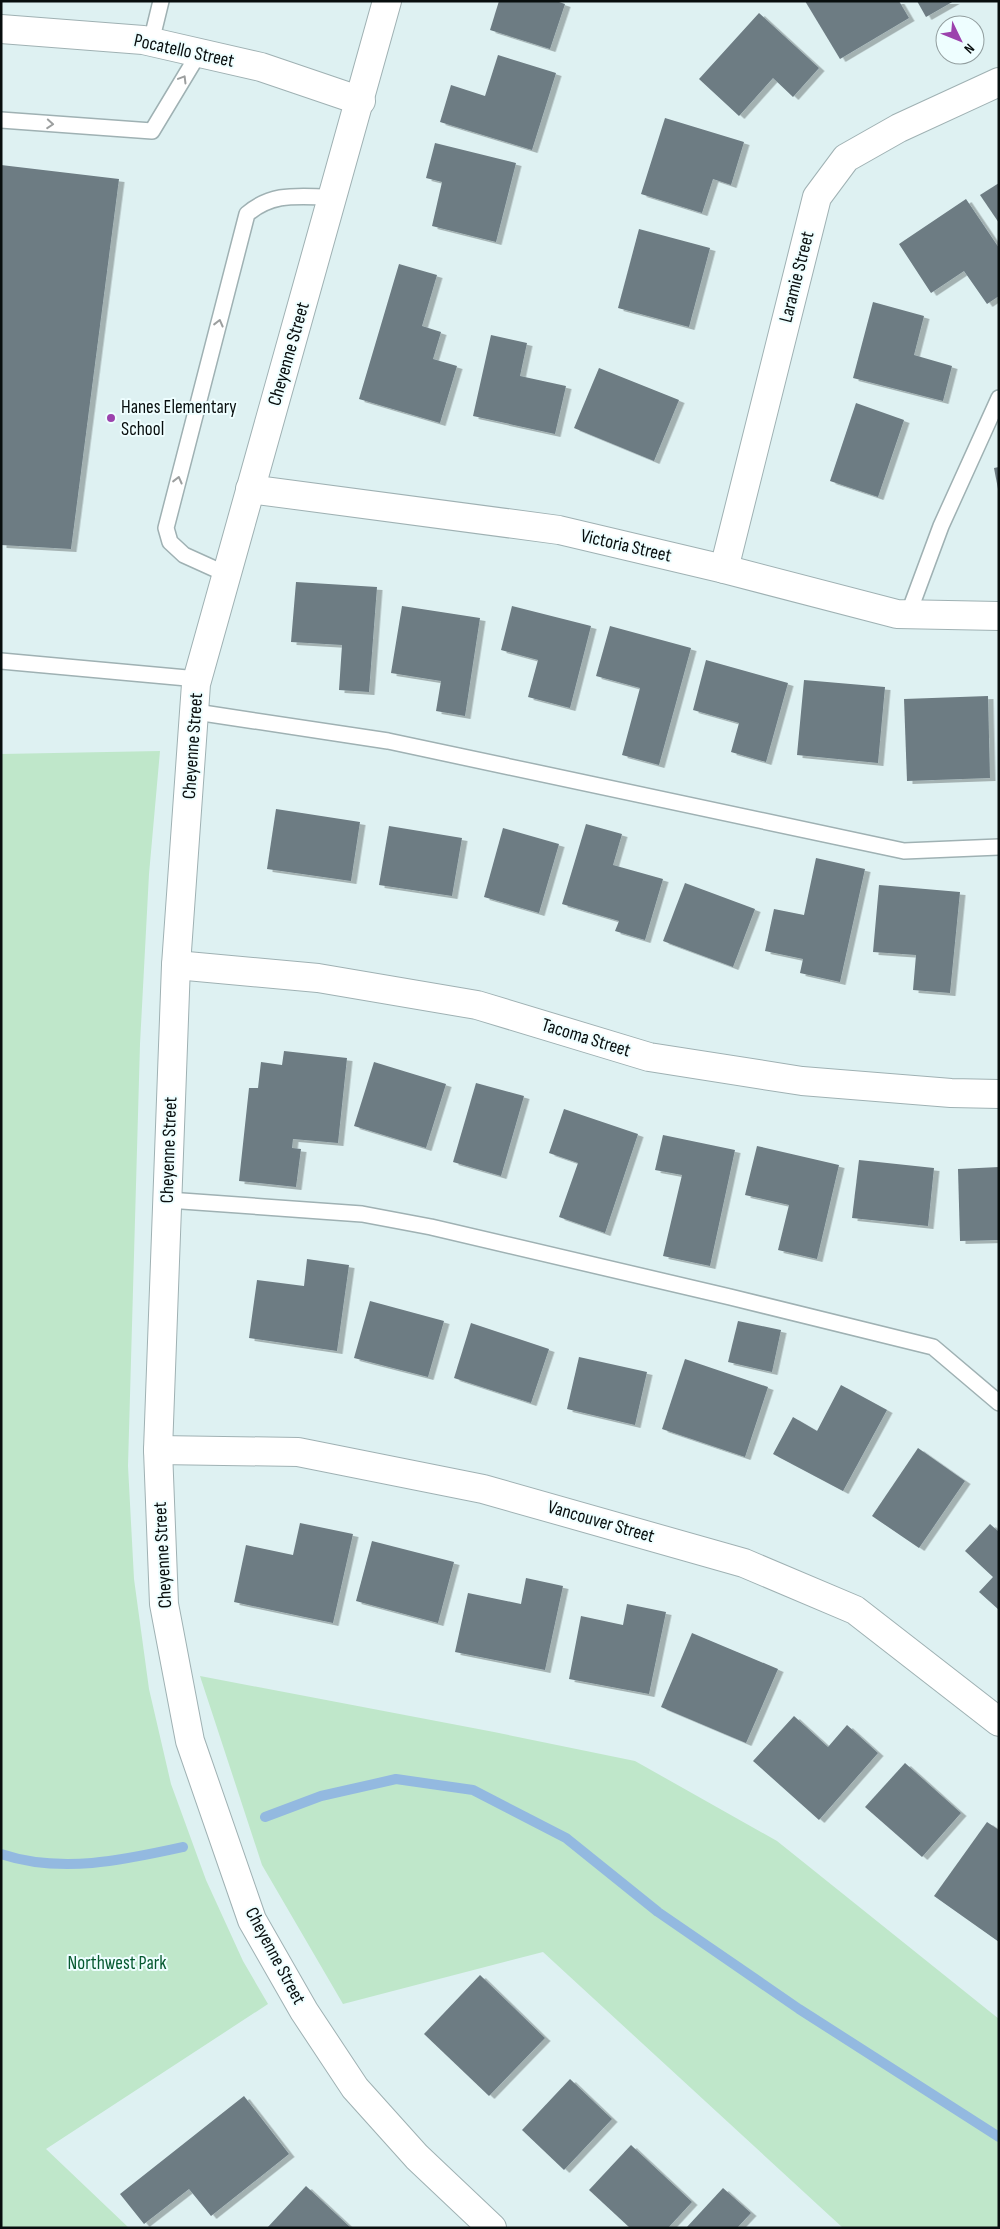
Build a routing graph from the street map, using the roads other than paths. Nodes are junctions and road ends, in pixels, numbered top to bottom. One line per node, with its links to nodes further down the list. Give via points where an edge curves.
1 (161, 1): 4 (lane)
2 (387, 1): 7 (street, Cheyenne Street)
3 (1, 29): 4 (street, Pocatello Street)
4 (151, 42): 5 (street, Pocatello Street)
5 (199, 53): 7 (street, Pocatello Street, via 261,67); 8 (lane, one-way to 5, via 152,131)
6 (999, 82): 12 (street, Laramie Street, via 900,128 846,158 817,198)
7 (361, 101): 9 (street, Cheyenne Street)
8 (1, 120)
9 (334, 197): 11 (street, Cheyenne Street); 13 (lane, one-way to 9, via 184,555 170,542 166,528 247,214 260,203 276,198)
10 (999, 398): 14 (lane, via 942,526)
11 (250, 489): 12 (street, Victoria Street, via 559,530); 13 (street, Cheyenne Street)
12 (724, 569): 14 (street, Victoria Street)
13 (226, 574): 17 (street, Cheyenne Street)
14 (908, 615): 15 (street, Victoria Street)
15 (999, 616)
16 (1, 661): 17 (lane)
17 (198, 679): 18 (street, Cheyenne Street)
18 (196, 712): 19 (lane, via 388,741 904,851); 20 (street, Cheyenne Street)
19 (999, 847)
20 (176, 965): 21 (street, Tacoma Street, via 318,978 477,1005 649,1056 802,1081 951,1094); 22 (street, Cheyenne Street)
21 (999, 1094)
22 (168, 1200): 23 (lane, via 362,1214 740,1299 933,1347); 24 (street, Cheyenne Street)
23 (999, 1404)
24 (158, 1450): 25 (street, Vancouver Street, via 308,1454 483,1489 744,1563 855,1610); 26 (street, Cheyenne Street, via 164,1604 190,1741 252,1920 304,2011 355,2088 417,2157)
25 (999, 1722)
26 (492, 2228)

